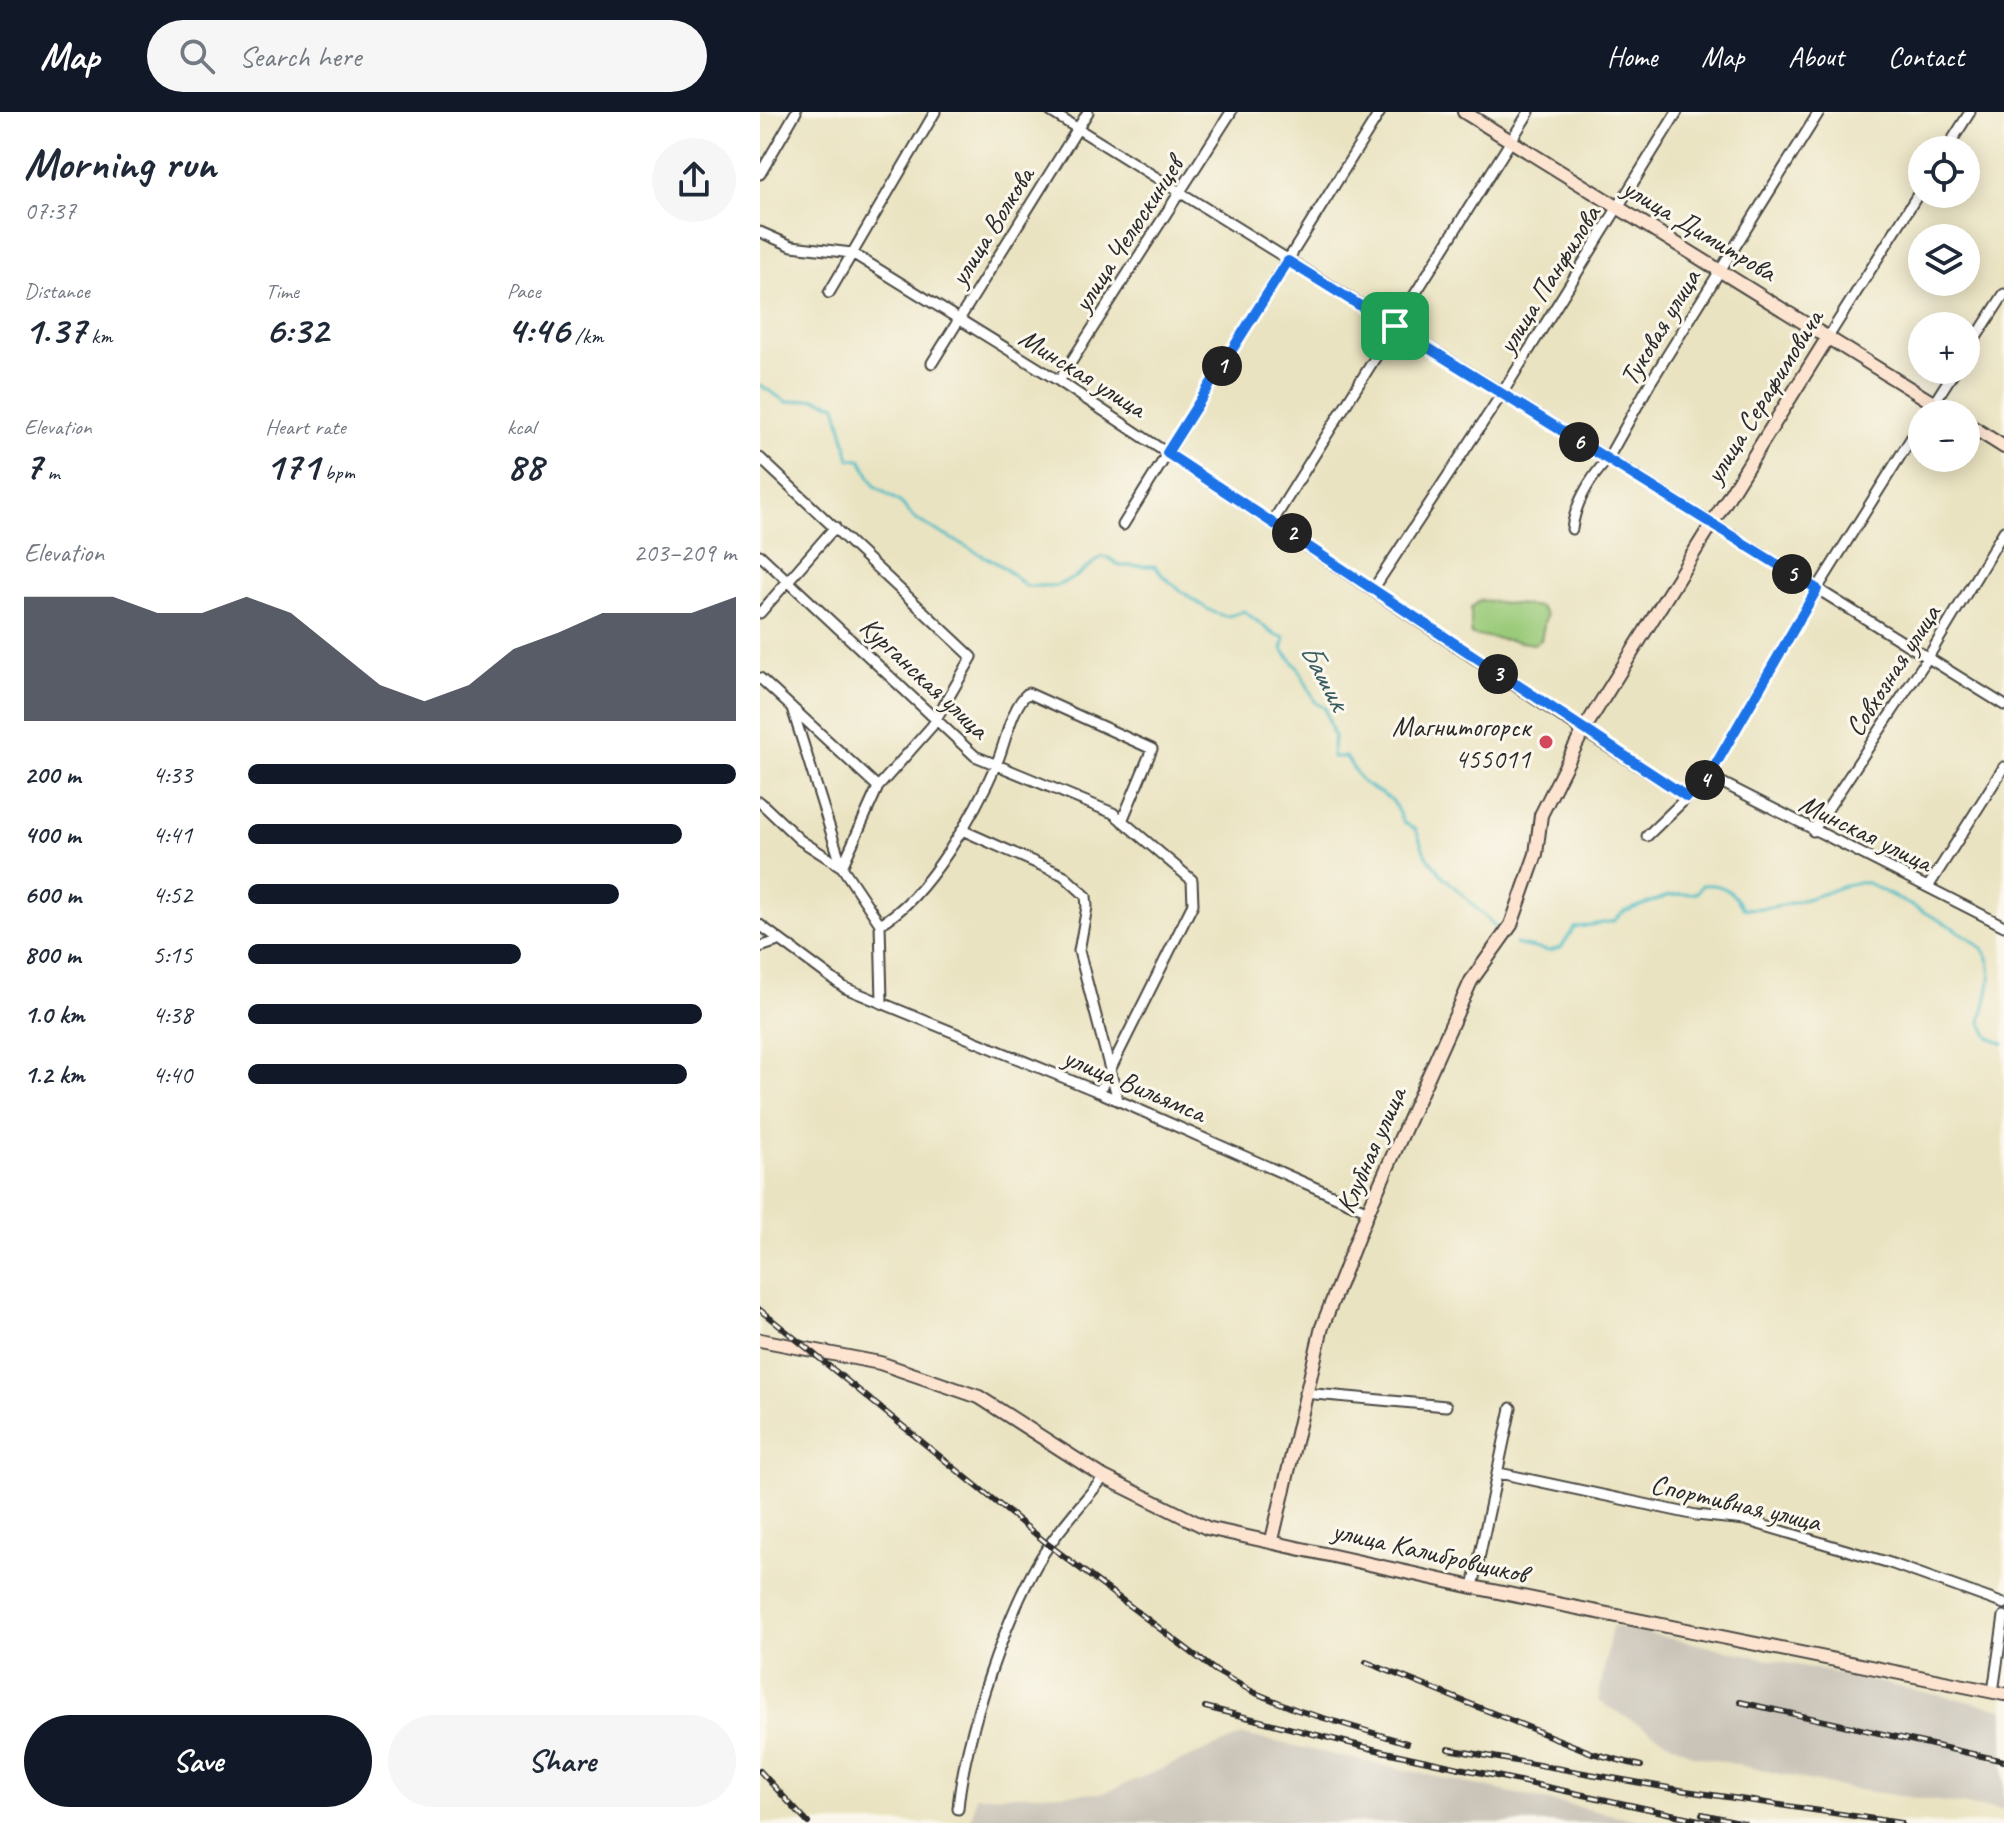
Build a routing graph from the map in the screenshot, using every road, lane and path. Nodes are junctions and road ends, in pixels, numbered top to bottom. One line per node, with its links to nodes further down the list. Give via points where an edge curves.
1 (796, 112): 15 (street)
2 (935, 112): 20 (street)
3 (1051, 112): 12 (street)
4 (1088, 112): 12 (street, улица Волкова)
5 (1231, 112): 16 (street, улица Челюскинцев)
6 (1380, 112): 21 (street)
7 (1464, 112): 14 (street, улица Димитрова)
8 (1529, 112): 14 (street)
9 (1677, 112): 17 (street, улица Панфилова)
10 (1819, 112): 22 (street, Туковая улица)
11 (1970, 112): 13 (street)
12 (1078, 129): 16 (street); 25 (street, улица Волкова)
13 (1955, 136)
14 (1511, 142): 17 (street, улица Димитрова); 26 (street)
15 (760, 174)
16 (1180, 192): 21 (street); 30 (street, улица Челюскинцев)
17 (1619, 207): 22 (street, улица Димитрова); 31 (street, улица Панфилова)
18 (1909, 208): 28 (street, улица Серафимовича)
19 (760, 232): 20 (street, Минская улица, via 792,246)
20 (852, 253): 23 (street); 25 (street, Минская улица)
21 (1288, 261): 26 (street); 36 (street)
22 (1720, 268): 28 (street, улица Димитрова); 38 (street, Туковая улица)
23 (829, 293)
24 (2004, 294): 27 (street)
25 (958, 321): 29 (street, улица Волкова); 30 (street, Минская улица)
26 (1395, 326): 31 (street); 39 (street)
27 (1980, 331)
28 (1828, 337): 32 (street, улица Димитрова); 40 (street, улица Серафимовича)
29 (932, 363)
30 (1059, 381): 36 (street, Минская улица)
31 (1503, 392): 38 (street); 47 (street, улица Панфилова)
32 (1919, 400)
33 (1980, 432): 35 (street)
34 (1908, 443): 48 (street)
35 (2004, 447)
36 (1167, 453): 39 (street, Минская улица); 41 (street)
37 (760, 458): 42 (street)
38 (1607, 460): 40 (street); 43 (street, Туковая улица, via 1574,512)
39 (1273, 521): 47 (street, Минская улица)
40 (1711, 523): 48 (street); 55 (street, улица Серафимовича)
41 (1123, 525)
42 (835, 527): 46 (street); 54 (street, via 969,651 971,663)
43 (1572, 529)
44 (2004, 531): 50 (street, Совхозная улица)
45 (760, 555): 46 (street, Курганская улица)
46 (789, 580): 49 (street); 54 (street, Курганская улица)
47 (1374, 588): 55 (street, Минская улица)
48 (1817, 589): 50 (street); 58 (street)
49 (760, 613)
50 (1927, 659): 52 (street); 65 (street, Совхозная улица)
51 (760, 678): 53 (street)
52 (2004, 705)
53 (792, 708): 59 (street); 67 (street)
54 (936, 718): 56 (street, Курганская улица, via 975,756); 59 (street)
55 (1583, 731): 60 (street, улица Серафимовича); 61 (street, Минская улица)
56 (996, 764): 63 (street, Курганская улица); 63 (street, via 1024,695 1033,693 1152,749); 64 (street)
57 (2004, 767): 68 (street)
58 (1709, 776): 61 (street); 65 (street, Минская улица)
59 (878, 787): 67 (street)
60 (1550, 796): 78 (street, Клубная улица, via 1511,925 1471,981)
61 (1687, 797): 66 (street)
62 (760, 802): 67 (street, via 800,840)
63 (1122, 821): 75 (street, Курганская улица, via 1183,870 1195,893)
64 (962, 830): 69 (street, via 917,891); 75 (street, via 1063,875 1080,888 1087,907 1079,951)
65 (1813, 831): 68 (street, Минская улица)
66 (1647, 836)
67 (842, 867): 69 (street)
68 (1928, 887): 71 (street, Минская улица)
69 (880, 924): 74 (street)
70 (760, 925): 72 (street, улица Вильямса)
71 (2004, 926)
72 (778, 941): 73 (street); 74 (street, улица Вильямса, via 845,988)
73 (760, 947)
74 (882, 1001): 76 (street, улица Вильямса)
75 (1111, 1066): 76 (street); 77 (street)
76 (1099, 1092): 77 (street, улица Вильямса)
77 (1118, 1100): 78 (street, улица Вильямса)
78 (1368, 1211): 80 (street, Клубная улица, via 1315,1346)
79 (760, 1340): 84 (street, улица Калибровщиков, via 880,1363 979,1397)
80 (1304, 1393): 81 (street); 85 (street, Клубная улица)
81 (1446, 1406)
82 (1511, 1408): 83 (street)
83 (1499, 1473): 86 (street); 87 (street, Спортивная улица, via 1696,1515 1745,1520)
84 (1104, 1477): 85 (street, улица Калибровщиков, via 1207,1528); 90 (street, via 1049,1545 1016,1611 984,1695)
85 (1272, 1540): 86 (street, улица Калибровщиков)
86 (1473, 1587): 89 (street, улица Калибровщиков)
87 (2004, 1604)
88 (2004, 1616): 89 (street)
89 (1998, 1693)
90 (958, 1809)

